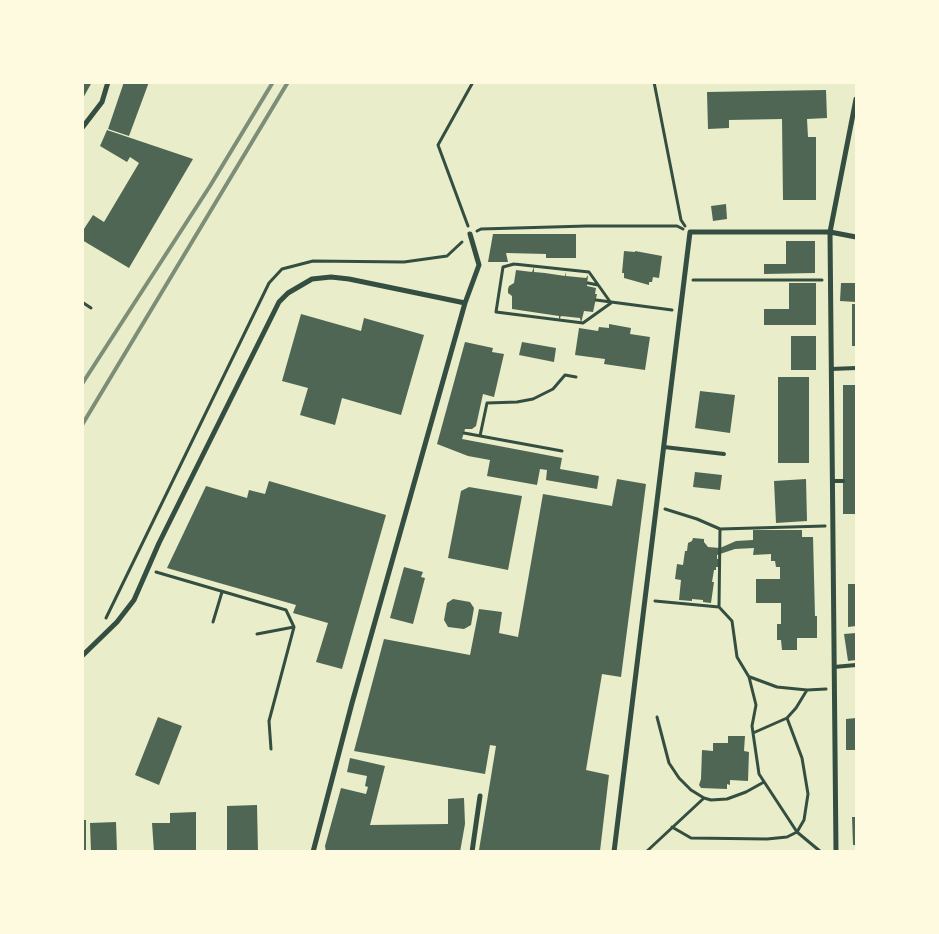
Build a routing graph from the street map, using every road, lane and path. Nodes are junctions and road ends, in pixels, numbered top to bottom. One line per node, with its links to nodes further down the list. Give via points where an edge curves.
1 (108, 82): 6 (street, via 102,102)
2 (473, 82): 9 (path, via 438,145)
3 (654, 82): 7 (path, via 681,220)
4 (856, 99): 5 (street)
5 (856, 108): 8 (street)
6 (82, 128)
7 (690, 232): 8 (street); 9 (path, via 677,226 587,226 481,229); 11 (street)
8 (830, 232): 10 (street); 12 (street)
9 (470, 234): 18 (street, via 479,265); 41 (path, via 447,256 404,262 313,261 282,269 269,283 137,552 104,622)
10 (856, 237)
11 (685, 280): 12 (path); 20 (street)
12 (830, 280): 22 (street)
13 (588, 283): 14 (path)
14 (599, 285): 17 (path); 17 (path, via 589,272 514,264 503,267 496,312 583,323)
15 (596, 300): 17 (path)
16 (82, 302): 19 (path)
17 (612, 302): 20 (path)
18 (465, 303): 34 (street, via 331,277 312,279 288,293 279,302 265,328); 57 (street)
19 (91, 308)
20 (681, 311): 26 (street)
21 (856, 368): 22 (lane)
22 (831, 369): 29 (street)
23 (576, 377): 25 (path, via 565,375 553,388 533,399 487,402)
24 (464, 433): 25 (path)
25 (480, 436): 27 (path)
26 (664, 447): 28 (lane); 31 (street)
27 (562, 451)
28 (724, 454)
29 (832, 481): 30 (lane); 32 (street)
30 (843, 481)
31 (657, 507): 33 (path, via 697,518); 36 (street)
32 (833, 525): 33 (path); 44 (street)
33 (720, 529): 37 (path)
34 (148, 570): 35 (path); 41 (street, via 134,600)
35 (222, 592): 38 (path); 39 (path, via 286,610)
36 (646, 600): 37 (path); 59 (street)
37 (719, 607): 45 (path, via 732,621 736,657)
38 (213, 622)
39 (294, 627): 40 (path); 51 (path, via 268,721)
40 (256, 634)
41 (101, 638): 42 (street)
42 (82, 656)
43 (856, 665): 44 (lane)
44 (834, 667): 46 (street)
45 (749, 677): 47 (path, via 776,688); 50 (path, via 756,705)
46 (834, 688): 47 (path); 62 (street)
47 (807, 690): 49 (path)
48 (657, 717): 54 (path, via 669,763 691,790)
49 (786, 718): 50 (path); 56 (path, via 802,758 808,794 804,820)
50 (753, 733): 52 (path, via 759,774)
51 (271, 749)
52 (764, 782): 54 (path, via 727,799); 56 (path)
53 (480, 796): 58 (street)
54 (704, 798): 55 (path)
55 (672, 827): 56 (path, via 691,838 767,839 787,837); 60 (path)
56 (797, 832): 61 (path)
57 (313, 852)
58 (472, 852)
59 (614, 852)
60 (646, 852)
61 (821, 852)
62 (836, 852)

